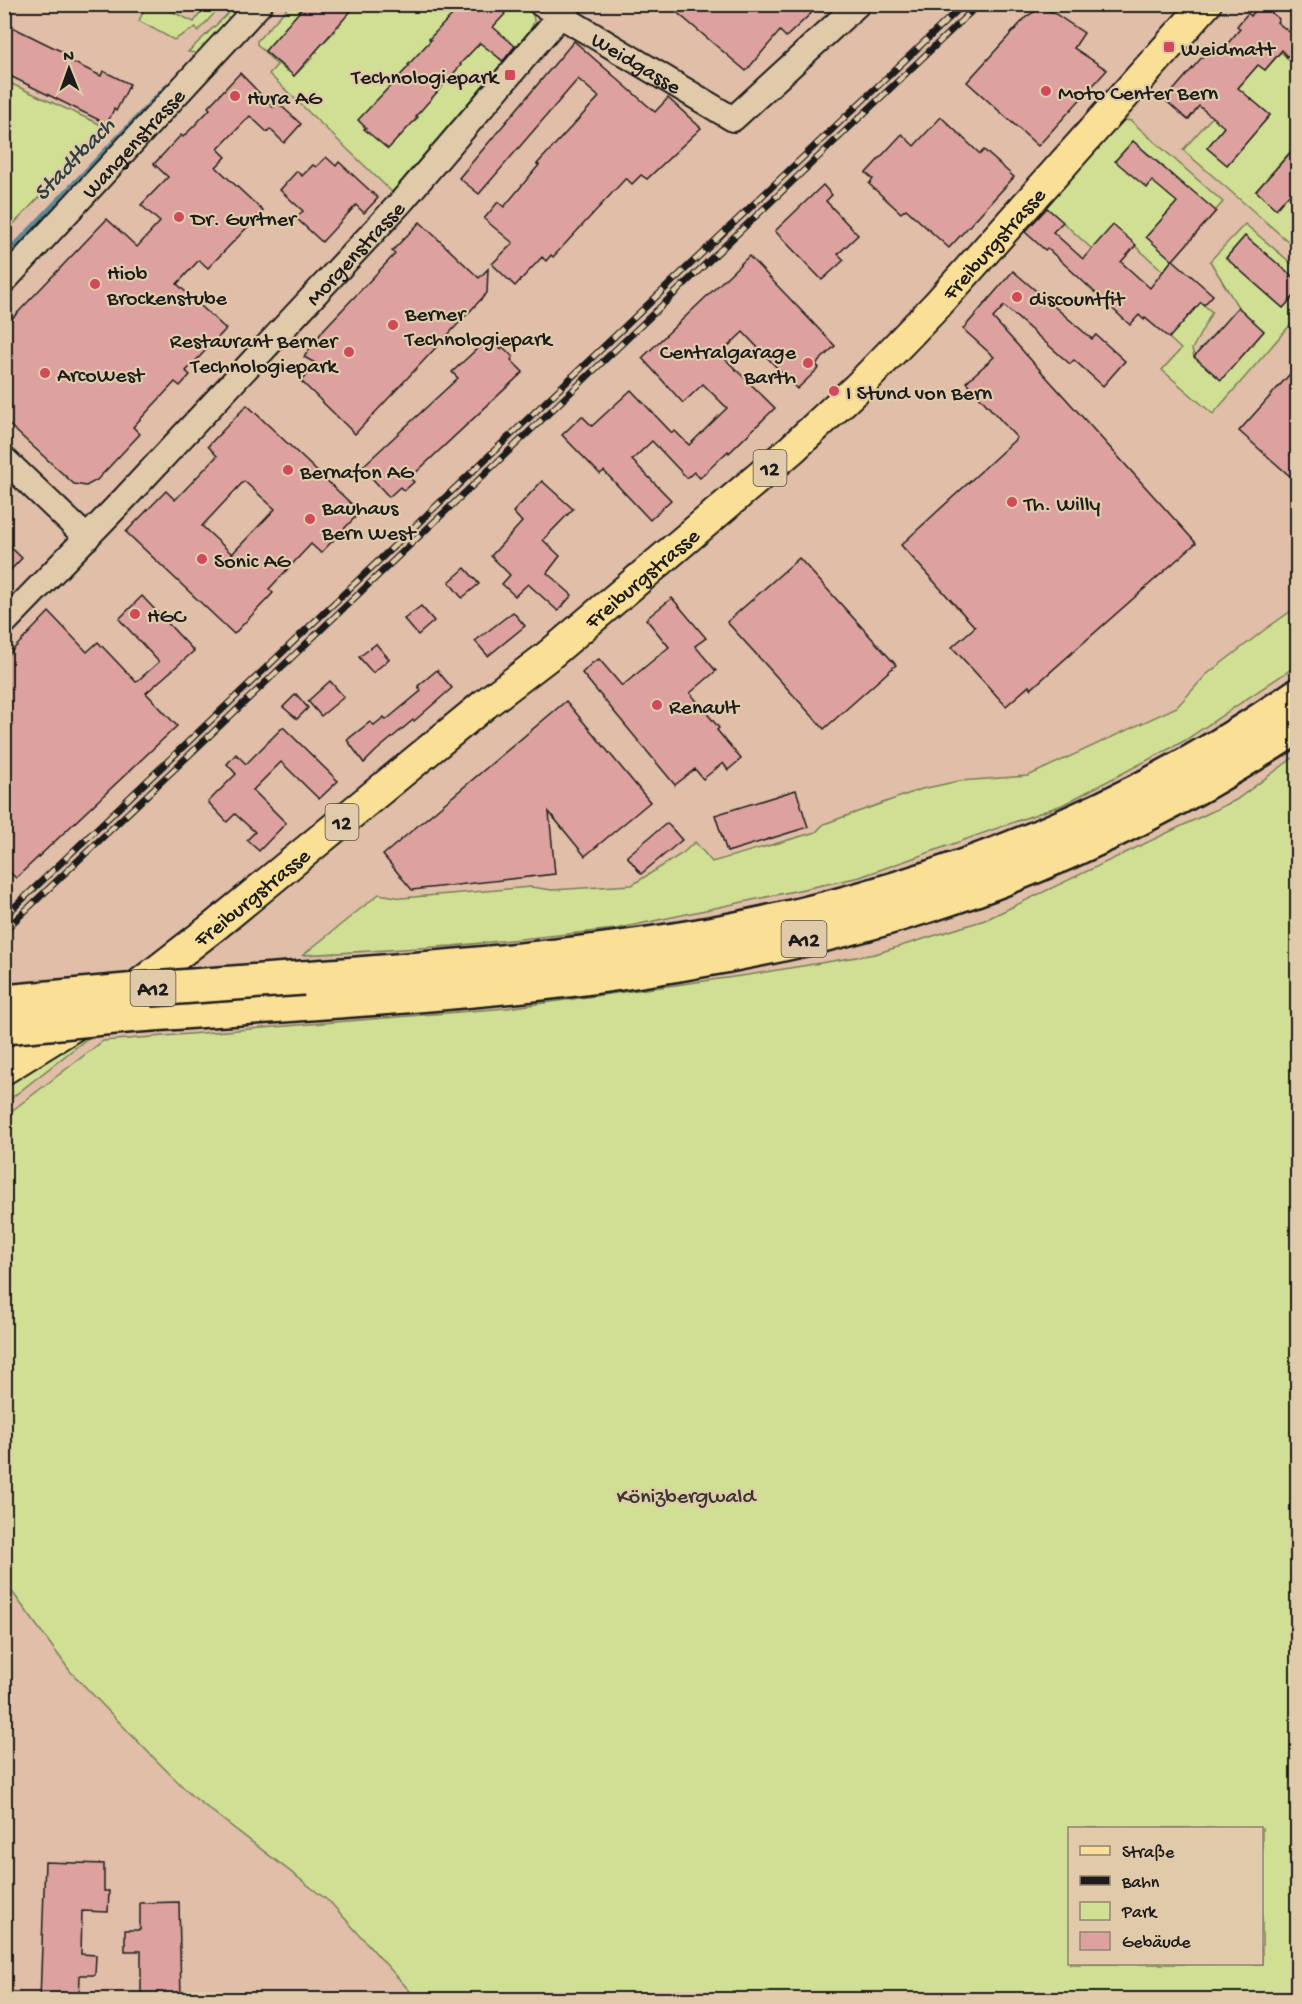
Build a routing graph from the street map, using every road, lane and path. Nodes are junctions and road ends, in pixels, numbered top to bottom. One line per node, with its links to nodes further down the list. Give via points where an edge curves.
1 (260, 4): 5 (street, Wangenstrasse)
2 (858, 4): 4 (street, Weidgasse, via 733,119)
3 (1206, 4): 13 (main road, Freiburgstrasse / 12, via 937,305 792,449 548,656 224,918 136,987)
4 (557, 8): 7 (street, Morgenstrasse, via 410,192)
5 (4, 281)
6 (4, 459): 7 (street)
7 (87, 538): 8 (street, Morgenstrasse)
8 (4, 623)
9 (1298, 695): 11 (highway, A12, bridge, via 1195,760 1090,814 973,864 874,896 737,928 641,945 490,963)
10 (1298, 726): 12 (highway, A12, bridge, via 1185,794 1058,857 880,920 782,945 645,969 502,987)
11 (4, 1002)
12 (4, 1027)
13 (4, 1069)

